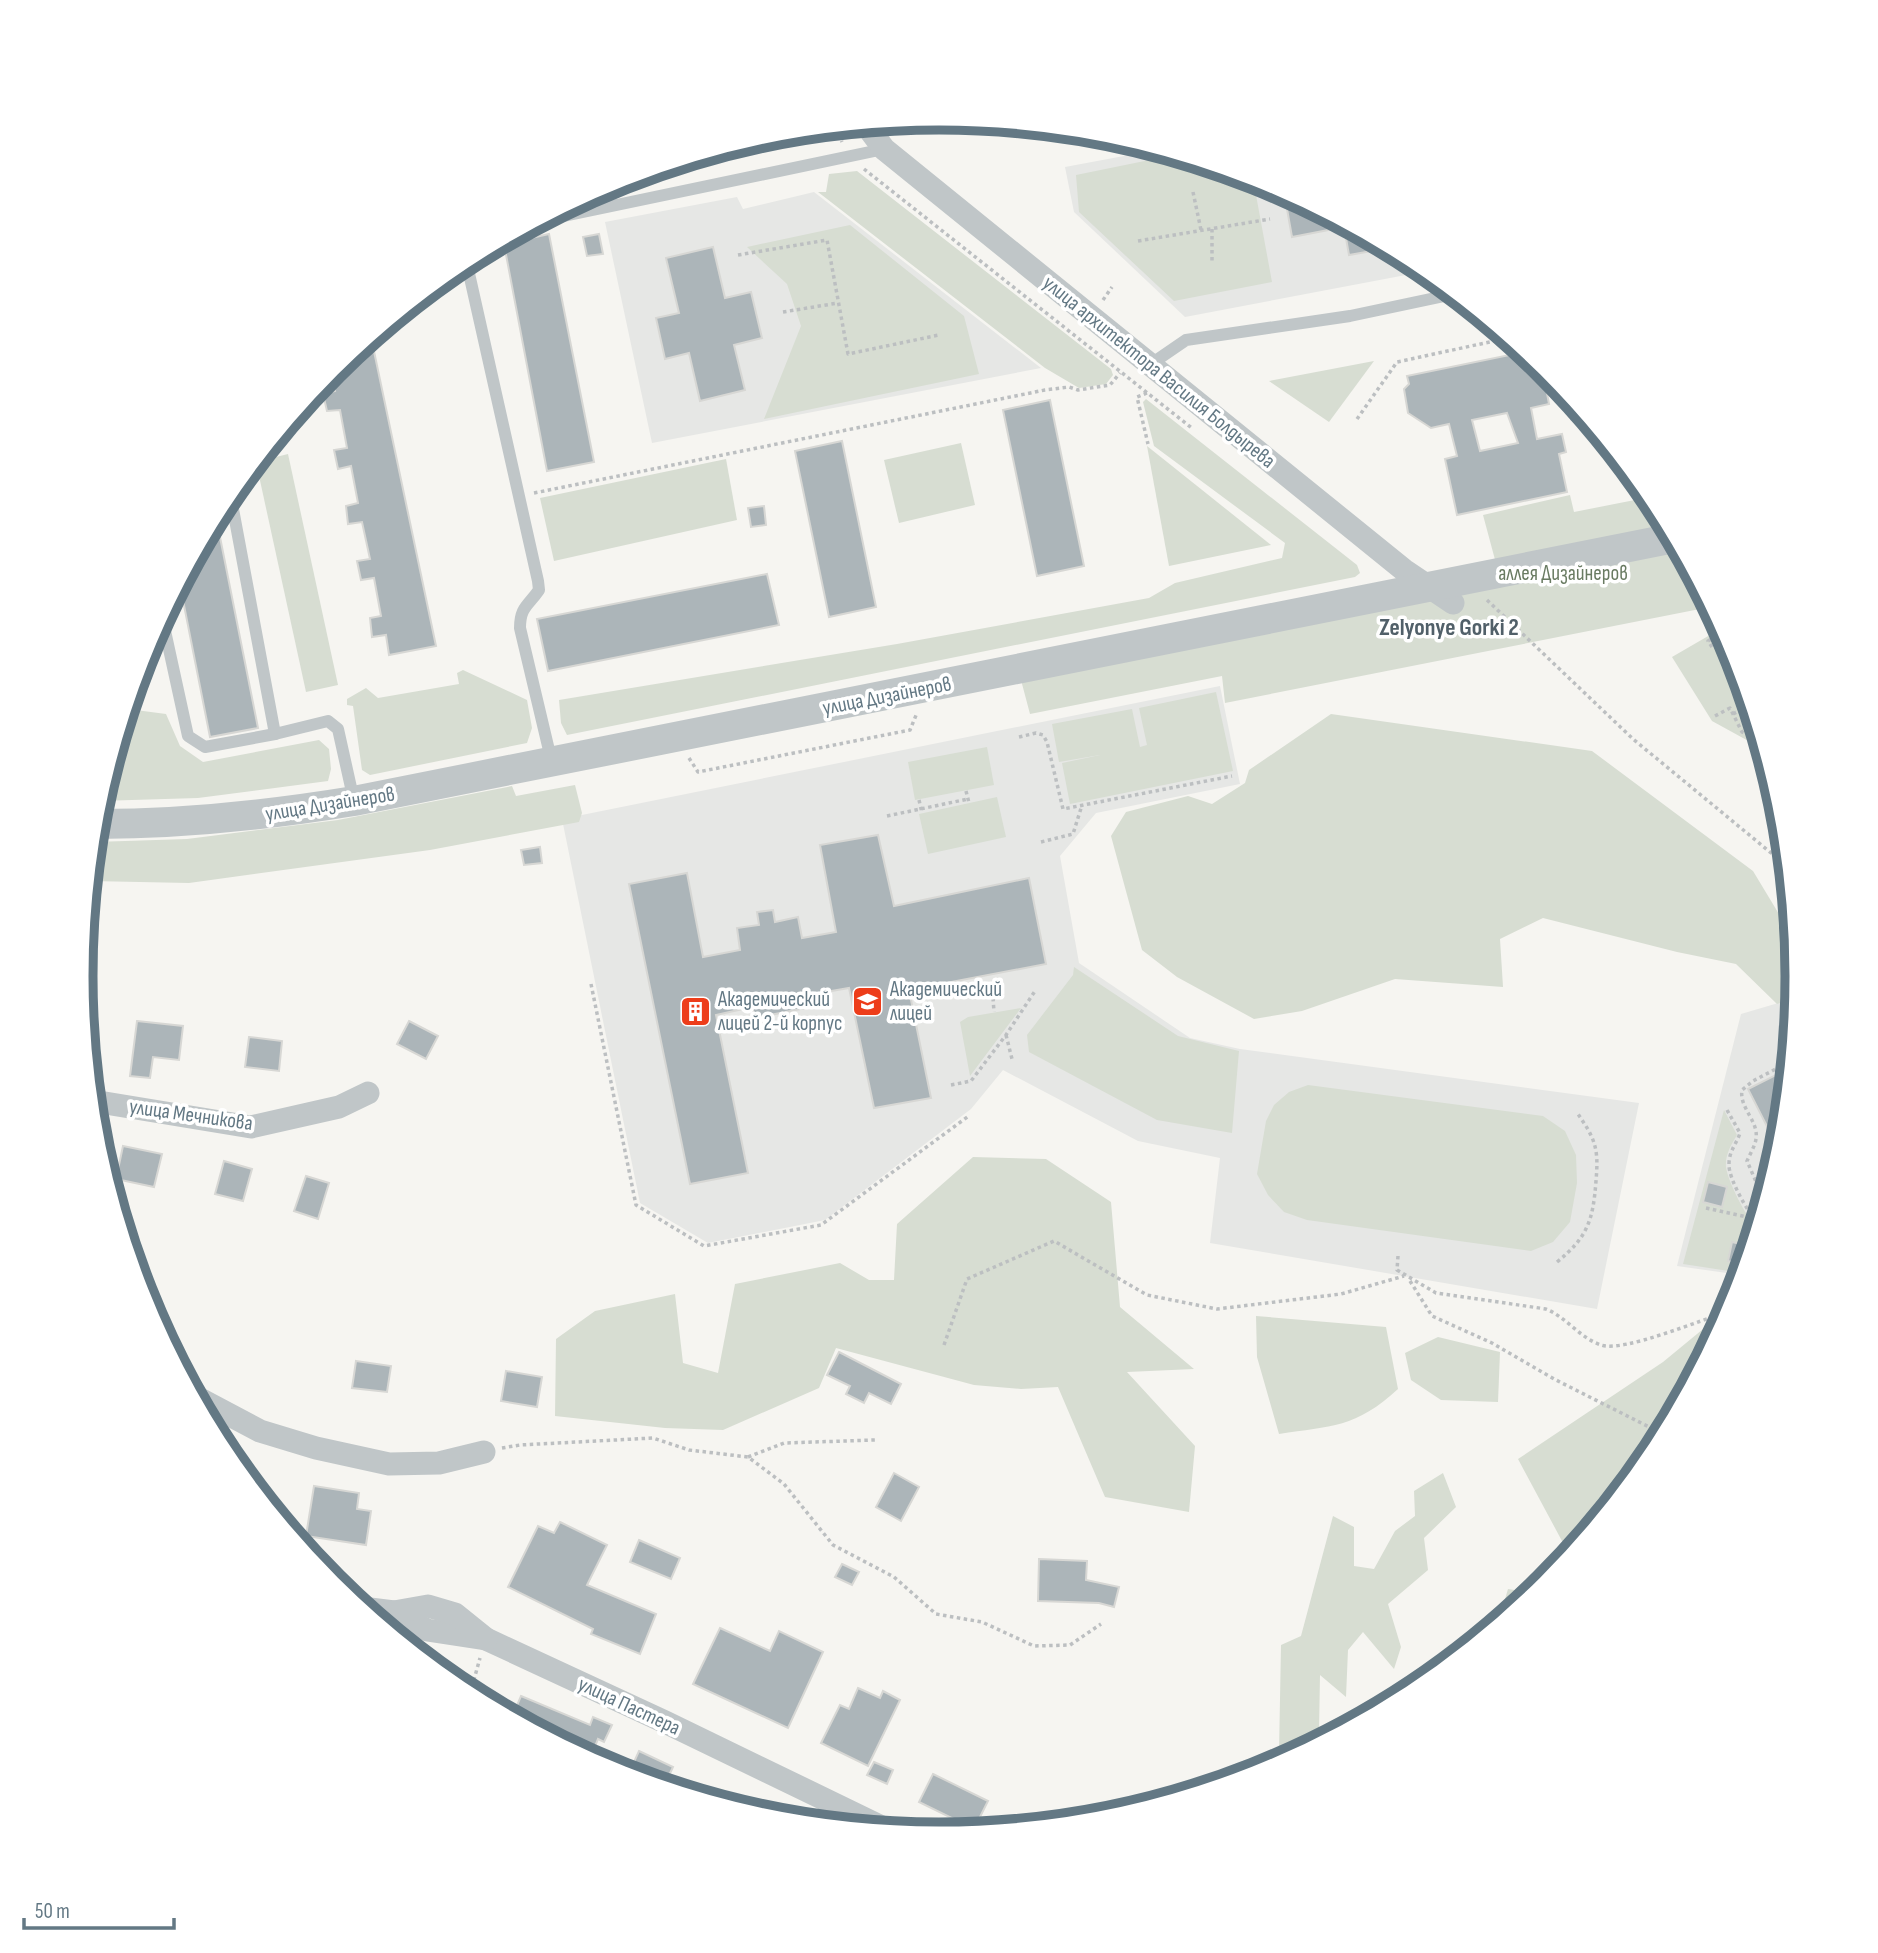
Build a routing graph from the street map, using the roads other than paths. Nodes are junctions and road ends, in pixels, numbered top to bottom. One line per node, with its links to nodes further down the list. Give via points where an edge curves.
1 (874, 136): 2 (lane, via 847,156); 5 (street, улица архитектора Василия Болдырева)
2 (574, 214)
3 (469, 273): 11 (lane, via 539,590 524,606 520,628)
4 (1442, 297): 5 (lane, via 1350,316 1186,340)
5 (1151, 364): 8 (street, улица архитектора Василия Болдырева)
6 (233, 509): 10 (lane)
7 (1664, 540): 8 (street, улица Дизайнеров)
8 (1442, 596): 11 (street, улица Дизайнеров, via 1144,643)
9 (166, 634): 10 (lane, via 188,736 205,747)
10 (275, 734): 12 (lane, via 328,721 338,729)
11 (552, 763): 12 (street, улица Дизайнеров)
12 (354, 801): 13 (street, улица Дизайнеров, via 273,814)
13 (107, 824)
14 (368, 1093): 15 (street, улица Мечникова, via 339,1107 251,1127)
15 (103, 1103)
16 (208, 1404): 17 (street, via 260,1431 389,1464 439,1463)
17 (484, 1452)
18 (378, 1610): 19 (street, улица Пастера, via 394,1612 427,1630 486,1639)
19 (866, 1819)

